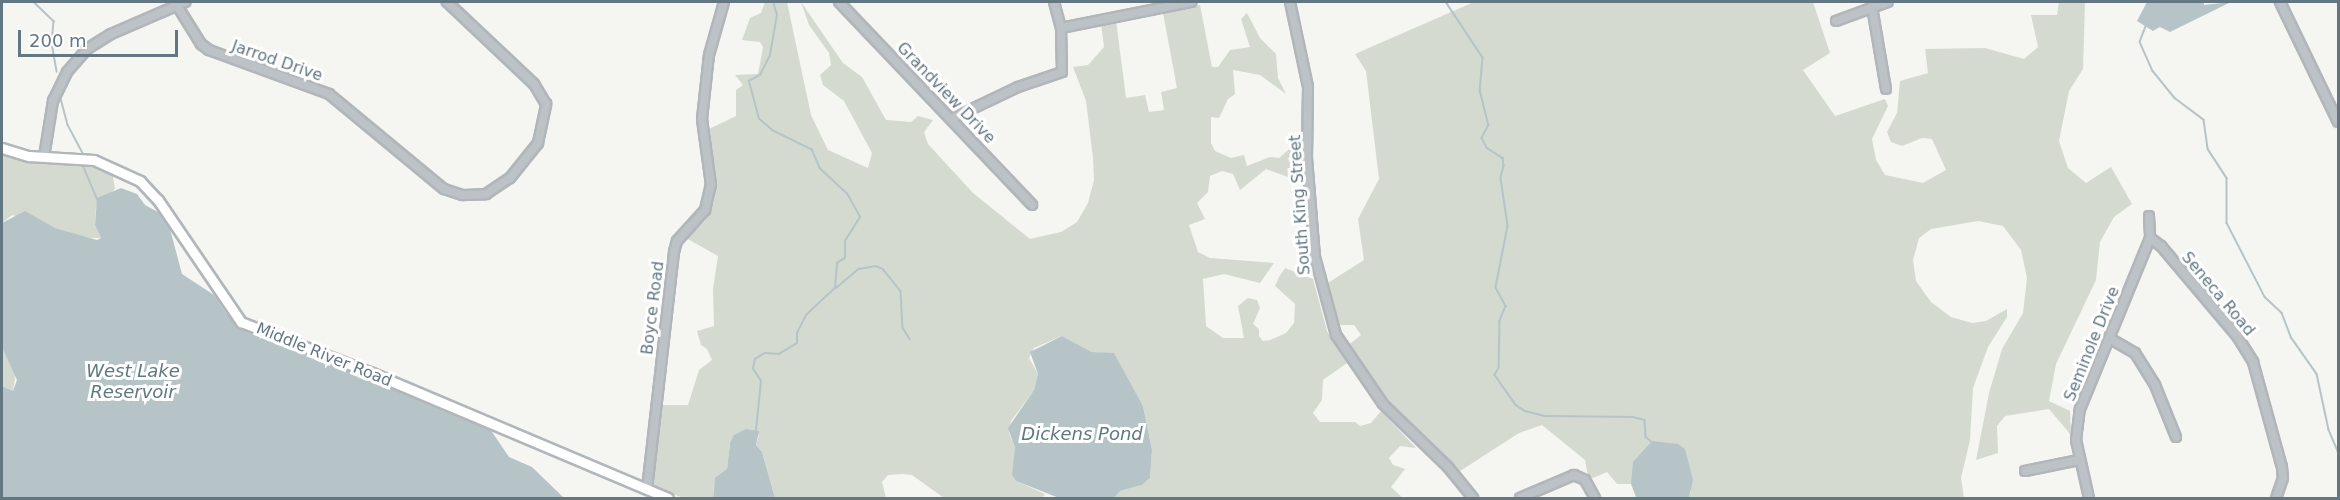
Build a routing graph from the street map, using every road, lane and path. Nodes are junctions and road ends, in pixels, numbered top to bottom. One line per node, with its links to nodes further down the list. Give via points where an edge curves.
1 (447, 2): 9 (street, Jarrod Drive, via 534,84 546,104 538,142 510,178 486,194 463,195 433,181 348,105 329,94 209,51 201,44)
2 (724, 2): 25 (street, Boyce Road, via 709,55 703,112 711,185 705,210 677,241 674,252)
3 (839, 2): 15 (street, Grandview Drive)
4 (1054, 2): 12 (street)
5 (1191, 2): 12 (street)
6 (1290, 2): 27 (street, South King Street, via 1308,87 1307,158 1315,257 1336,335 1383,404 1448,467)
7 (1888, 2): 10 (street)
8 (2280, 2): 14 (street)
9 (182, 4): 17 (street, via 111,34 87,49 67,72 52,101)
10 (1872, 7): 11 (street); 13 (street)
11 (1836, 21)
12 (1061, 28): 15 (street, via 1062,72 1018,87)
13 (1886, 89)
14 (2337, 116)
15 (953, 118): 18 (street, Grandview Drive)
16 (2, 148): 17 (main road, Middle River Road)
17 (44, 157): 25 (main road, Middle River Road, via 94,160 140,181 158,200 241,322)
18 (1032, 206)
19 (2149, 216): 20 (street)
20 (2150, 238): 21 (street, Seminole Drive); 31 (street, Seneca Road, via 2237,336 2253,362 2280,458 2283,478)
21 (2109, 338): 22 (street, via 2135,353 2155,385); 23 (street, Seminole Drive, via 2080,409 2076,441)
22 (2176, 436)
23 (2079, 460): 24 (street); 30 (street, Seminole Drive)
24 (2025, 471)
25 (647, 489): 26 (main road, Middle River Road)
26 (668, 498)
27 (1473, 498)
28 (1520, 498): 29 (street, via 1574,475 1585,480)
29 (1595, 498)
30 (2090, 498)
31 (2276, 498)

